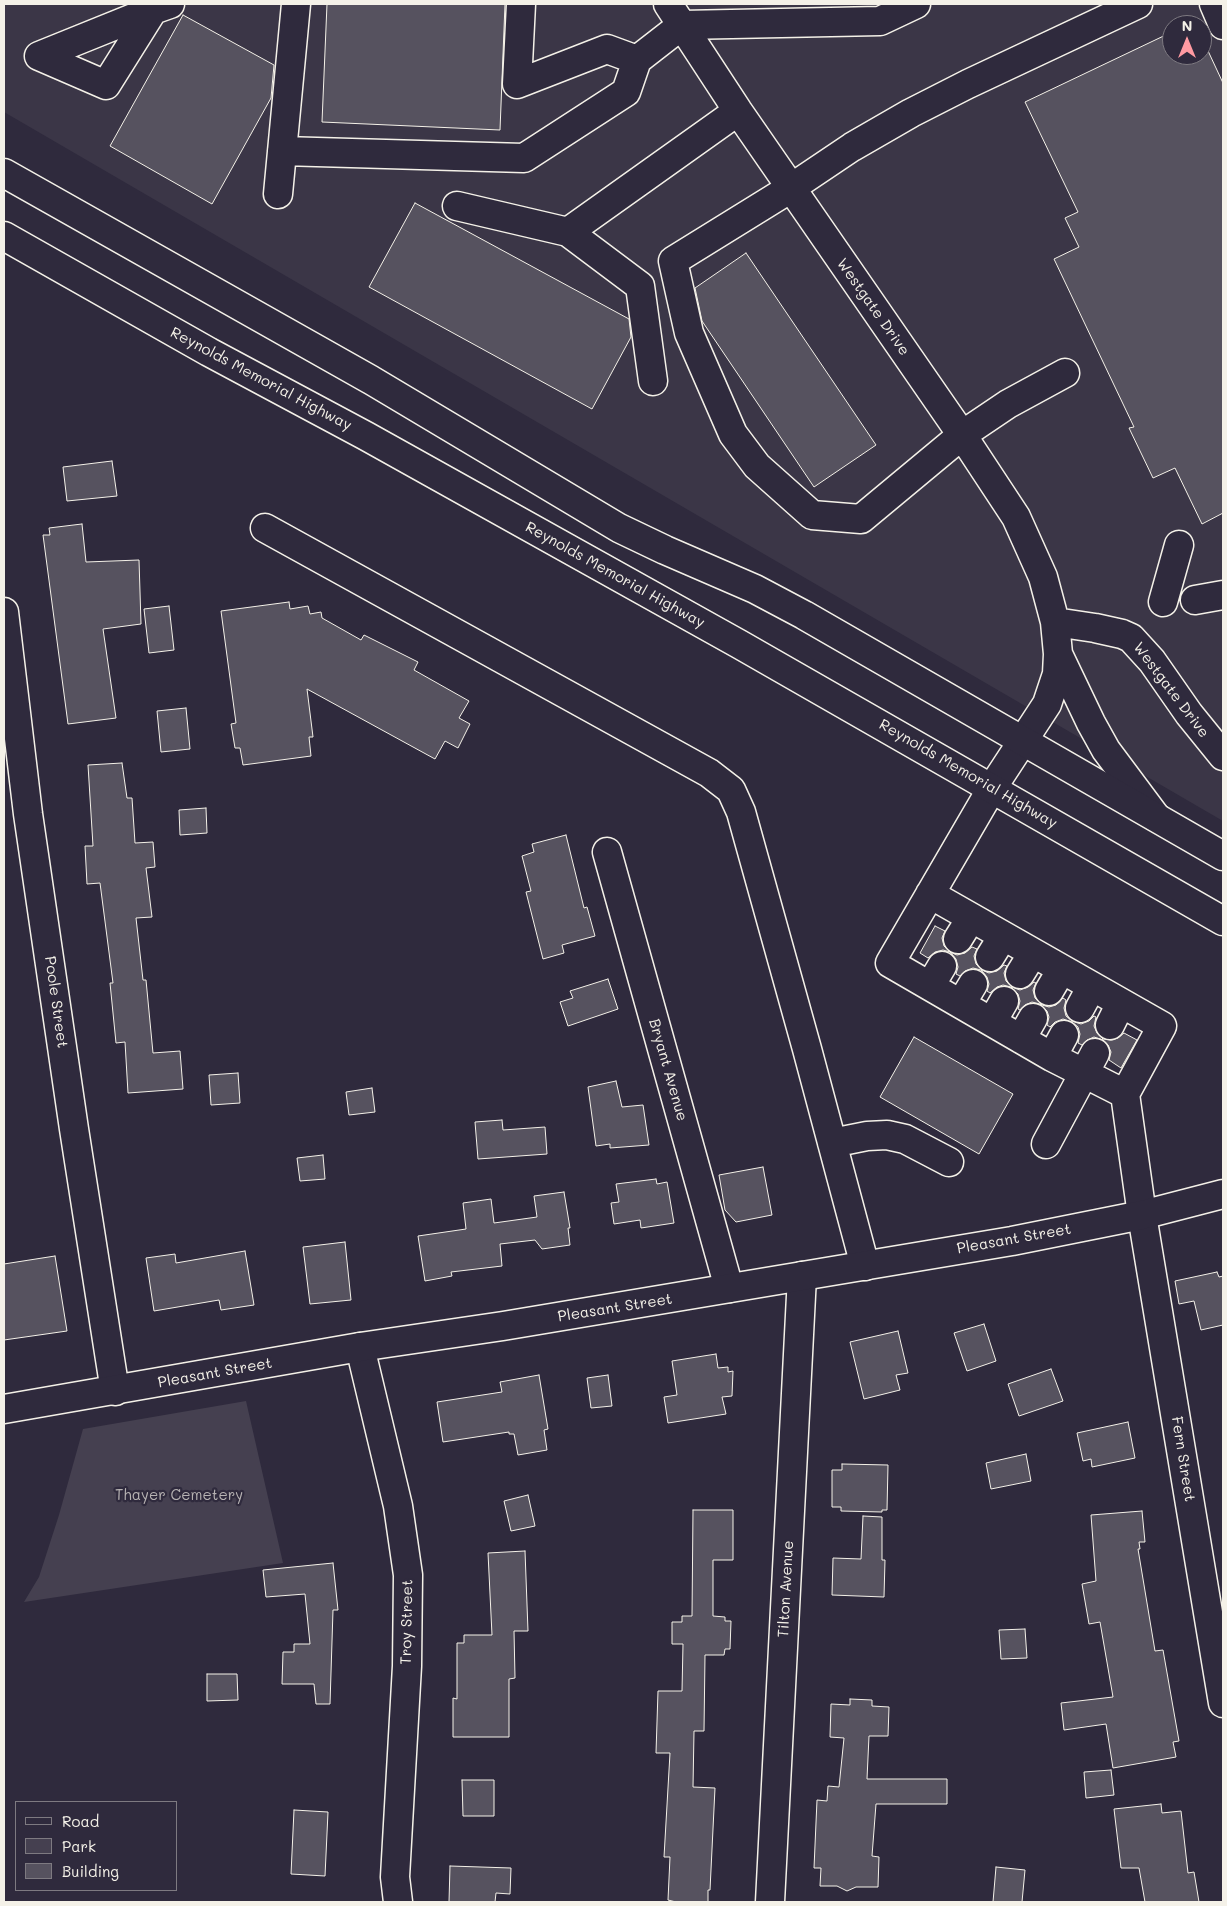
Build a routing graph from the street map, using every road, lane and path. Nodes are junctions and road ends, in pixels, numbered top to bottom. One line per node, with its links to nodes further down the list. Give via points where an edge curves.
1 (296, 4): 10 (street)
2 (521, 4): 8 (street, via 517,84 607,49)
3 (916, 4): 6 (street, via 880,21)
4 (1138, 4): 12 (street, via 911,113)
5 (1214, 4): 7 (street)
6 (675, 14): 8 (street); 9 (street, Westgate Drive)
7 (1223, 25)
8 (636, 60): 10 (street, via 626,92 524,158)
9 (738, 112): 12 (street, Westgate Drive); 15 (street)
10 (282, 151): 13 (street)
11 (4, 173): 29 (street, via 371,380 619,528 771,597)
12 (791, 188): 19 (street, Westgate Drive); 19 (street, via 673,261 689,332 733,434 757,466 812,515 861,519)
13 (278, 194)
14 (457, 206): 15 (street)
15 (568, 232): 18 (street, via 640,286)
16 (4, 236): 31 (street, Reynolds Memorial Highway)
17 (1065, 373): 19 (street, via 1008,404)
18 (653, 381)
19 (962, 435): 26 (street, Westgate Drive, via 1026,536 1043,577)
20 (265, 528): 39 (street, via 709,773 731,790 743,821)
21 (1179, 545): 24 (street)
22 (1223, 595): 23 (street)
23 (1195, 600)
24 (1163, 602)
25 (4, 612): 48 (street, Poole Street, via 37,874)
26 (1055, 622): 27 (street, Westgate Drive); 28 (street, Westgate Drive, via 1096,628 1131,638)
27 (1058, 654): 29 (street, Westgate Drive, via 1057,674 1047,704); 32 (street, via 1106,750)
28 (1214, 728): 30 (street, Westgate Drive)
29 (1023, 742): 31 (street, Westgate Drive); 32 (street)
30 (1223, 756)
31 (992, 788): 35 (street, Westgate Drive); 36 (street, Reynolds Memorial Highway)
32 (1157, 818): 34 (street)
33 (607, 852): 46 (street, Bryant Avenue)
34 (1223, 856)
35 (930, 894): 37 (street, Westgate Drive, via 890,963 936,976); 38 (street, via 964,928 1055,980 1115,1014 1162,1026)
36 (1223, 921)
37 (1090, 1062): 38 (street); 40 (street)
38 (1125, 1094): 43 (street, Fern Street)
39 (832, 1143): 41 (street, via 887,1135 905,1139); 44 (street)
40 (1046, 1144)
41 (948, 1162)
42 (1223, 1194): 43 (street, Pleasant Street)
43 (1142, 1215): 44 (street, Pleasant Street); 50 (street, Fern Street)
44 (865, 1266): 45 (street, Pleasant Street)
45 (802, 1276): 46 (street, Pleasant Street); 52 (street, Tilton Avenue)
46 (729, 1288): 47 (street, Pleasant Street)
47 (360, 1347): 48 (street, Pleasant Street); 51 (street, Troy Street, via 398,1506 408,1575 407,1666 395,1877)
48 (115, 1391): 49 (street, Pleasant Street)
49 (4, 1409)
50 (1223, 1702)
51 (398, 1902)
52 (770, 1902)

